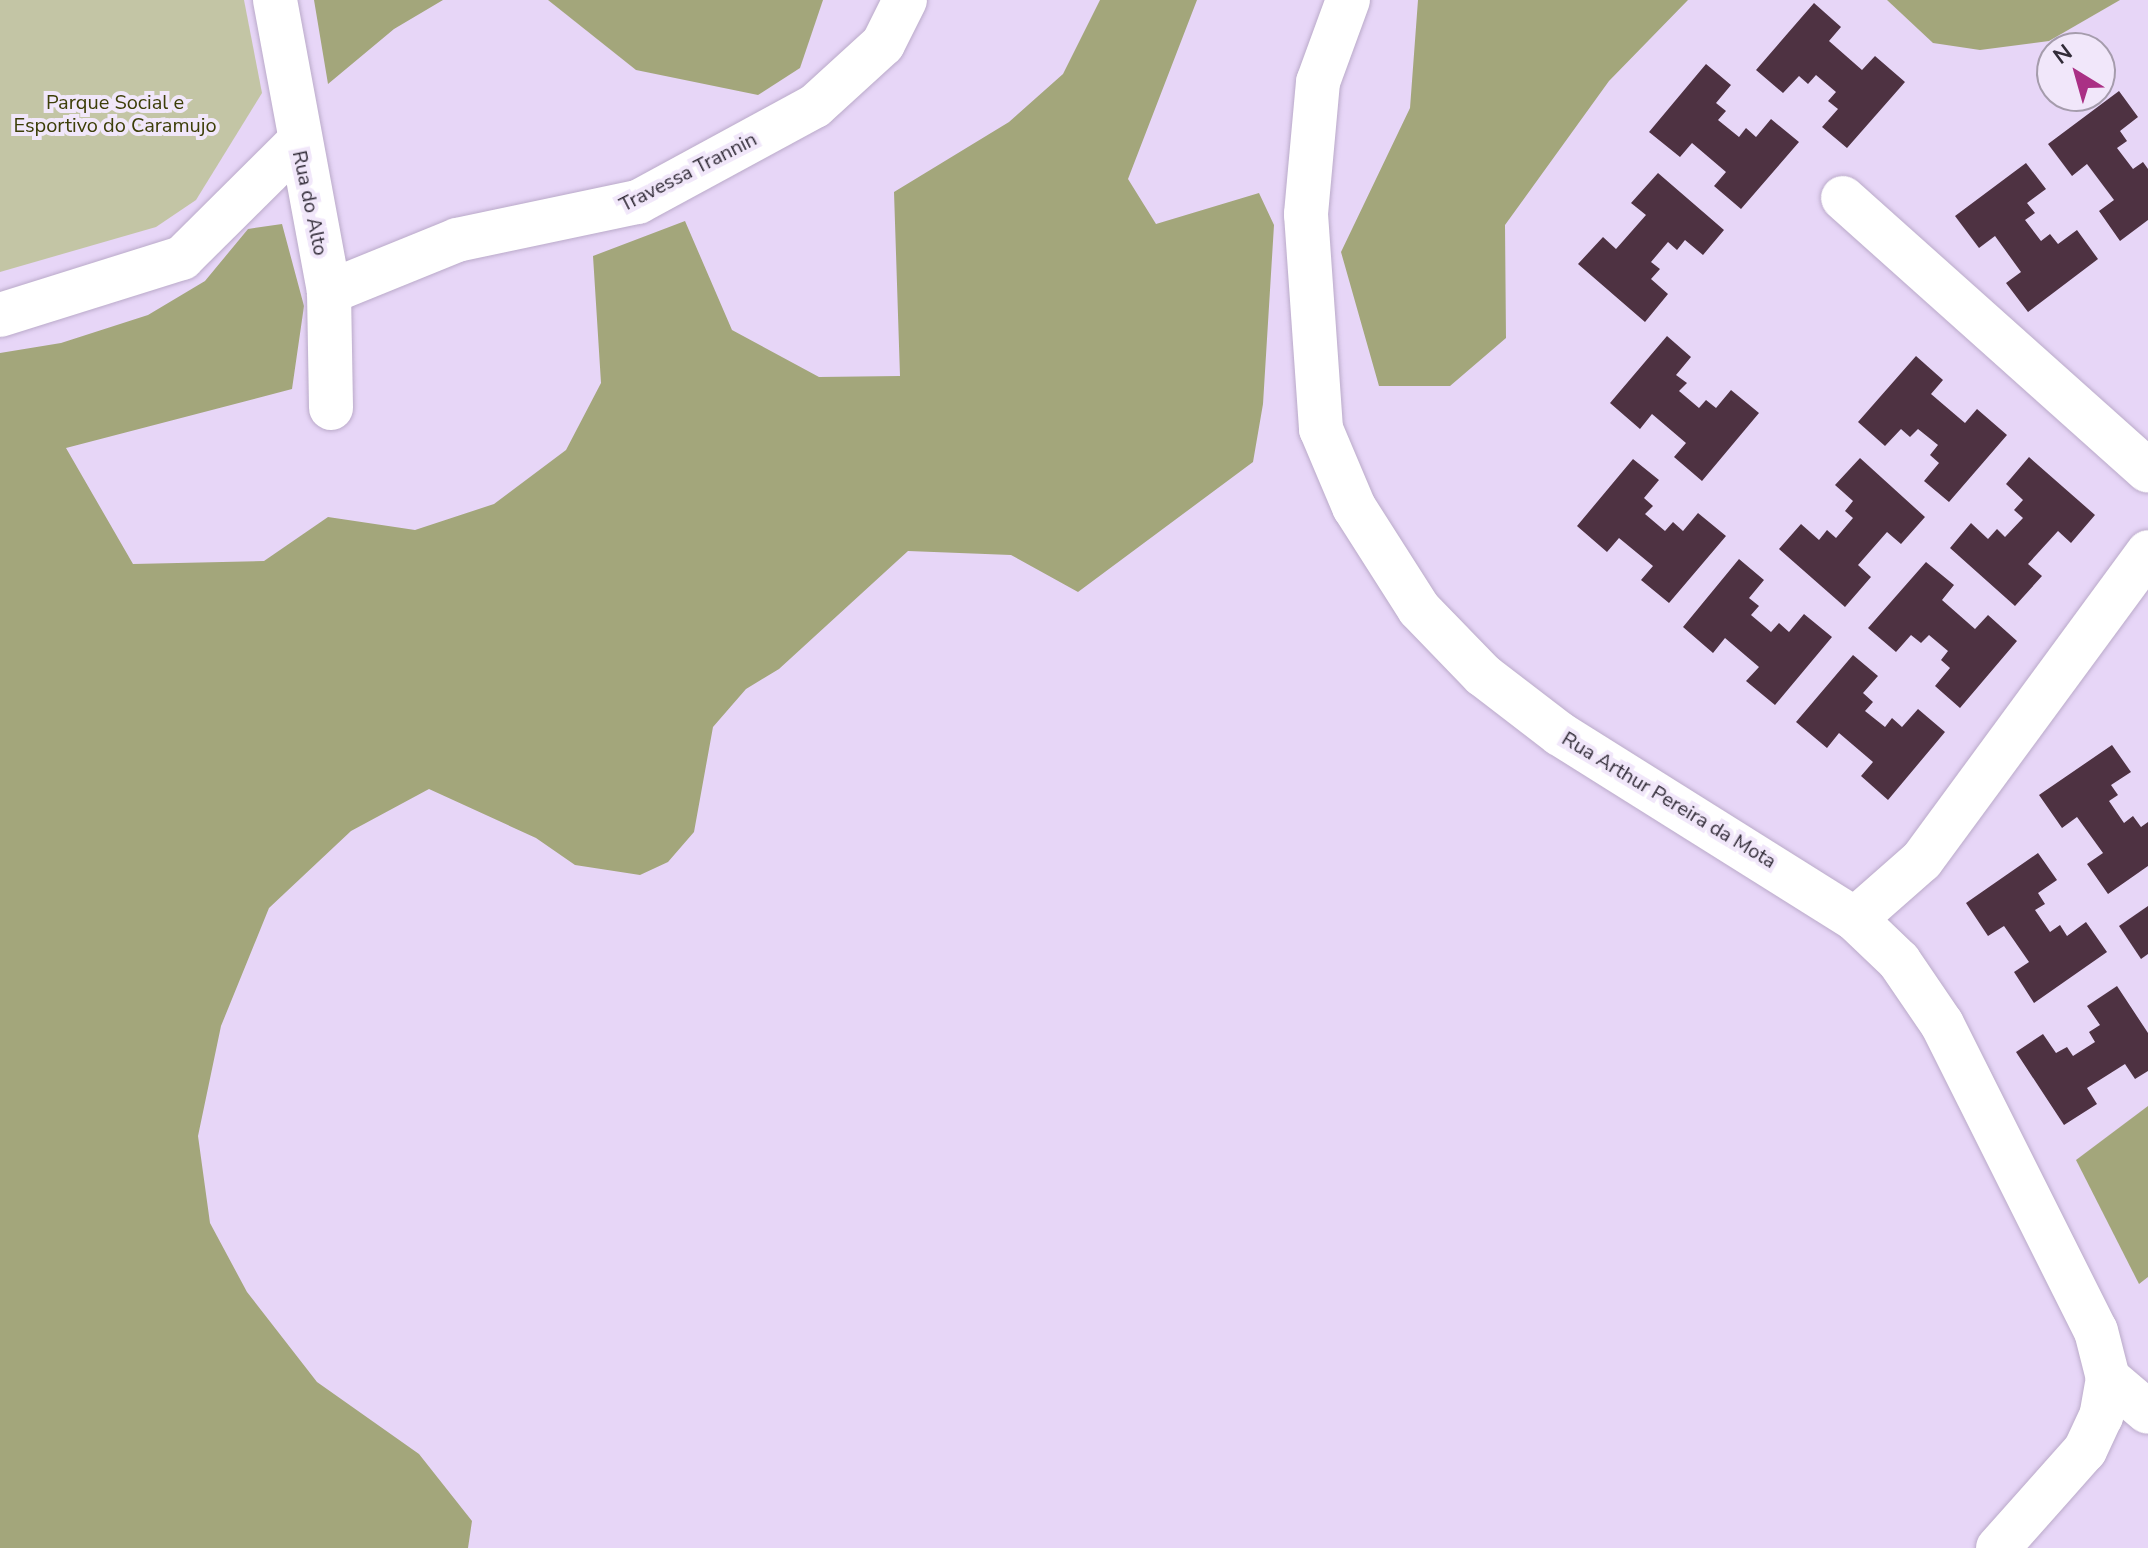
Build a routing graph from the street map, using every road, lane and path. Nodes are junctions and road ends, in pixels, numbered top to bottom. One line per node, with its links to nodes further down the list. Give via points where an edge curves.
1 (275, 0): 4 (street, Rua do Alto)
2 (905, 0): 6 (street, Travessa Trannin, via 883,44 815,106 638,202 457,240)
3 (1348, 0): 11 (street, Rua Arthur Pereira da Mota, via 1318,82 1306,214 1321,429 1354,507 1419,609 1483,675 1560,734)
4 (298, 143): 6 (street, Rua do Alto); 7 (street, via 182,258)
5 (1843, 198): 9 (street)
6 (329, 292): 8 (street, Rua do Alto)
7 (0, 315)
8 (331, 408)
9 (2148, 471)
10 (2148, 552): 11 (street, via 1922,860)
11 (1855, 919): 12 (street, Rua Arthur Pereira da Mota, via 1899,961 1942,1024 2096,1331)
12 (2108, 1378): 13 (street); 14 (street, via 2085,1450)
13 (2148, 1412)
14 (1998, 1548)

